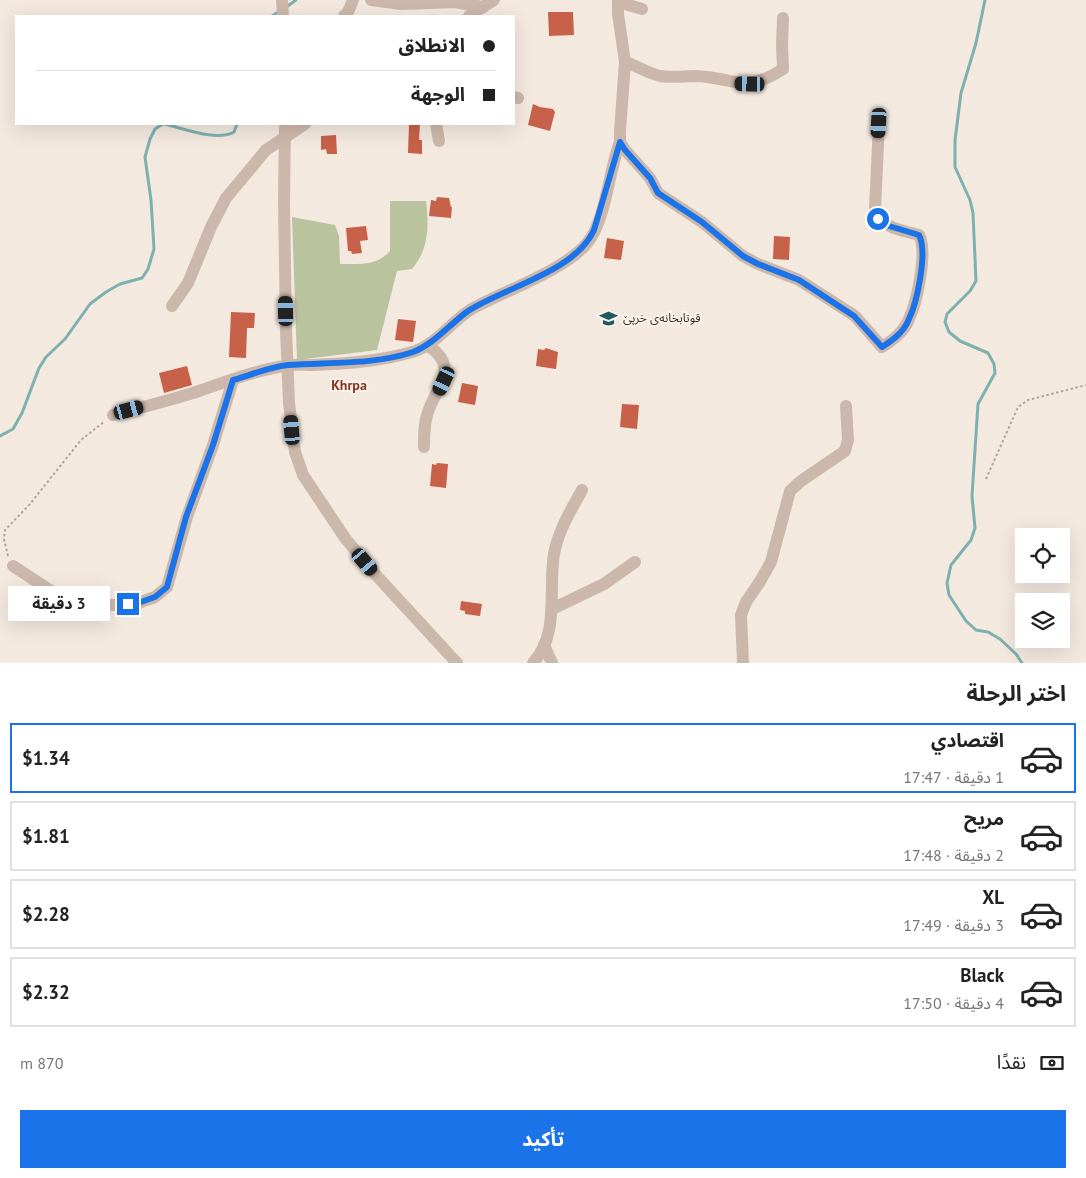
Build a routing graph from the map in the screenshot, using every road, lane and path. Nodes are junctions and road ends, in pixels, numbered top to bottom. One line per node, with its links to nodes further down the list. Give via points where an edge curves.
1 (282, 0): 7 (street)
2 (353, 0): 8 (street)
3 (371, 0): 5 (street, via 402,4)
4 (618, 1): 6 (street); 11 (street)
5 (489, 3): 9 (street)
6 (642, 8)
7 (282, 15)
8 (345, 15)
9 (471, 15)
10 (783, 18): 11 (street, via 783,69 762,81 738,84 701,76 662,76)
11 (625, 62): 17 (street)
12 (879, 123): 17 (street, via 875,209 878,219 889,226 919,235 923,248 920,286 909,320 897,337 882,347 854,316 799,280 743,256 702,222 658,193 650,178)
13 (302, 125): 15 (street)
14 (436, 125): 16 (street)
15 (285, 130): 18 (street, via 226,198 188,282); 20 (street)
16 (439, 141)
17 (620, 142): 19 (street, via 590,240 549,270 470,310)
18 (172, 306)
19 (427, 345): 20 (street, via 414,352 380,358); 25 (street, via 441,358 445,373 425,421)
20 (287, 365): 21 (street); 32 (street, via 295,452 303,475 345,538)
21 (233, 380): 24 (street); 29 (street, via 186,517 167,587 155,597 138,603 77,605)
22 (1086, 385): 26 (path, via 1028,400 1018,407)
23 (846, 406): 35 (street, via 848,440 845,451 790,491 771,562 741,615)
24 (113, 415): 29 (path, via 81,440 5,530 7,553)
25 (424, 446)
26 (986, 479)
27 (582, 490): 30 (street, via 554,552)
28 (635, 562): 30 (street, via 604,584)
29 (14, 566)
30 (552, 609): 31 (street)
31 (544, 645): 33 (street); 34 (street)
32 (457, 663)
33 (533, 663)
34 (552, 663)
35 (743, 663)

